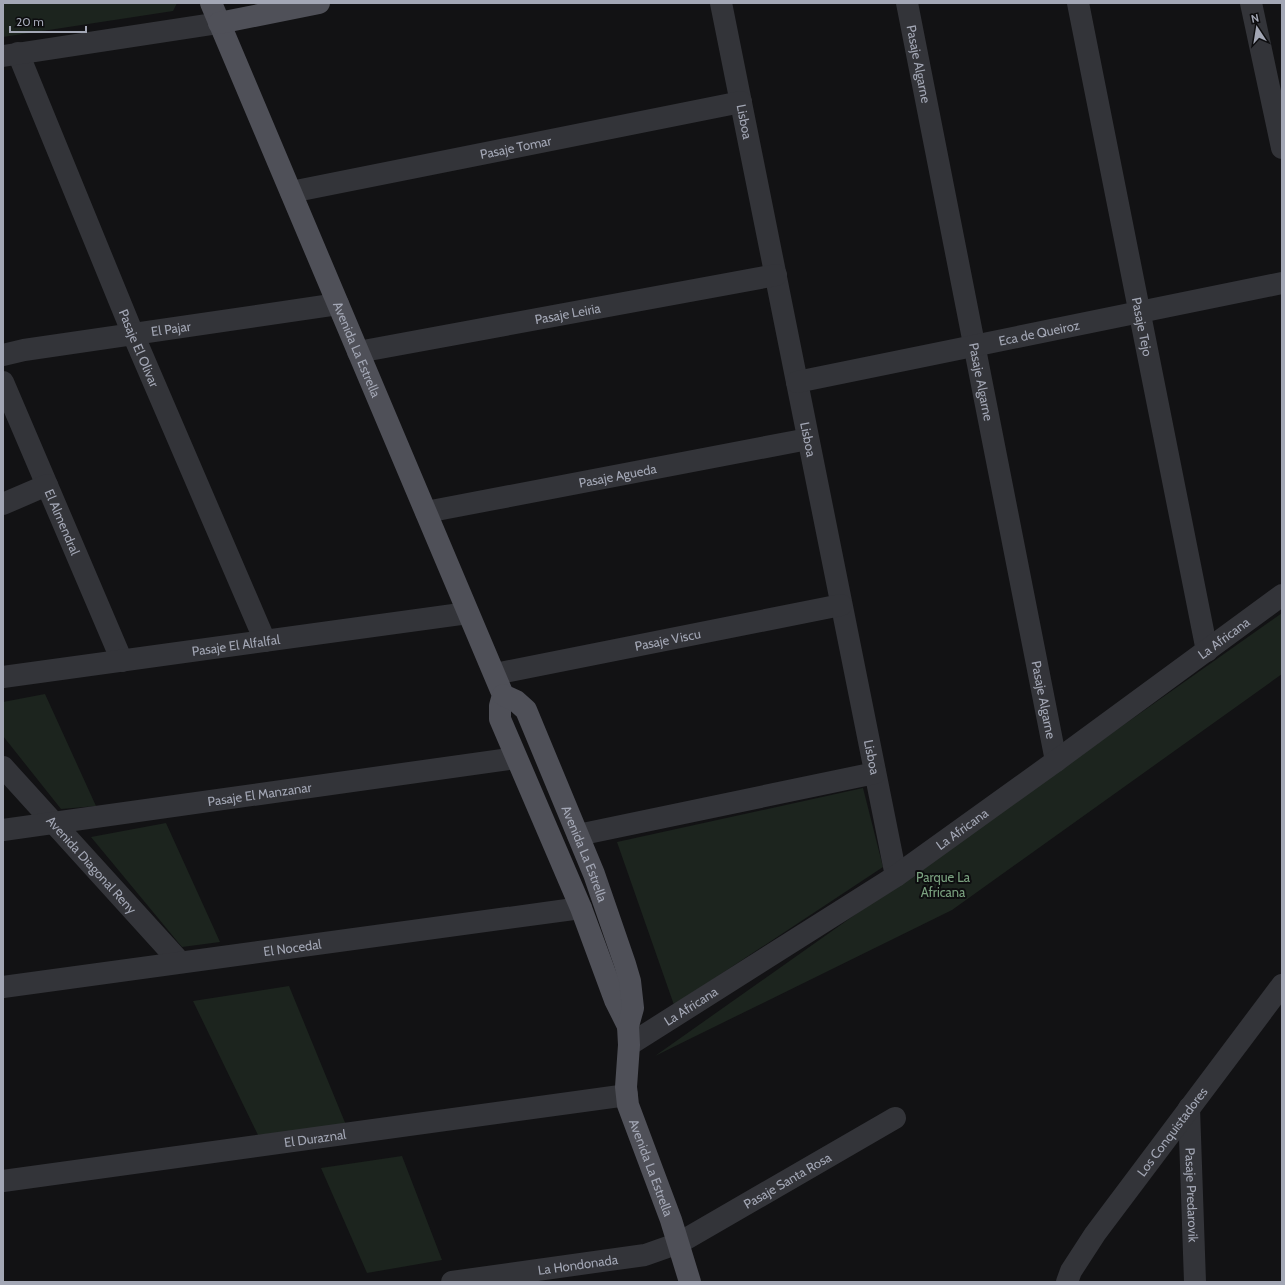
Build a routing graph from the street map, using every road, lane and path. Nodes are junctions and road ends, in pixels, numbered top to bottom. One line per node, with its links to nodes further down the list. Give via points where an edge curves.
1 (211, 3): 7 (main road, Avenida La Estrella)
2 (319, 3): 7 (main road)
3 (721, 3): 9 (street, Lisboa)
4 (907, 3): 17 (street, Pasaje Algarne)
5 (1078, 3): 15 (street, Pasaje Tejo)
6 (1251, 3): 10 (street)
7 (219, 23): 8 (street); 11 (main road, Avenida La Estrella)
8 (11, 55): 16 (street, Pasaje El Olivar)
9 (741, 102): 11 (street, Pasaje Tomar); 12 (street, Lisboa)
10 (1282, 148)
11 (290, 192): 14 (main road, Avenida La Estrella)
12 (776, 275): 18 (street, Pasaje Leiria); 21 (street, Lisboa)
13 (1282, 283): 15 (street, Eca de Queiroz)
14 (338, 304): 16 (street, El Pajar); 18 (main road, Avenida La Estrella)
15 (1140, 312): 17 (street, Eca de Queiroz); 30 (street, Pasaje Tejo)
16 (133, 334): 19 (street, El Pajar); 29 (street, Pasaje El Olivar)
17 (975, 346): 21 (street, Eca de Queiroz); 36 (street, Pasaje Algarne)
18 (358, 352): 25 (main road, Avenida La Estrella)
19 (3, 355)
20 (3, 382): 23 (street, El Almendral)
21 (797, 382): 22 (street, Lisboa)
22 (808, 439): 25 (street, Pasaje Agueda); 27 (street, Lisboa)
23 (47, 485): 24 (street); 31 (street, El Almendral)
24 (3, 504)
25 (426, 512): 28 (main road, Avenida La Estrella)
26 (1282, 595): 30 (street, La Africana)
27 (842, 605): 32 (street, Pasaje Viscu); 38 (street, Lisboa)
28 (468, 613): 29 (street, Pasaje El Alfalfal); 32 (main road, Avenida La Estrella)
29 (265, 641): 31 (street, Pasaje El Alfalfal)
30 (1207, 651): 36 (street, La Africana)
31 (122, 661): 33 (street, Pasaje El Alfalfal)
32 (494, 674): 34 (main road, Avenida La Estrella)
33 (3, 677)
34 (503, 695): 35 (main road, Avenida La Estrella, via 500,719); 41 (main road, Avenida La Estrella, via 516,701 526,710)
35 (516, 758): 39 (street, Pasaje El Manzanar); 43 (main road, Avenida La Estrella)
36 (1056, 761): 42 (street, La Africana)
37 (3, 767): 39 (street, Avenida Diagonal Reny)
38 (875, 773): 41 (street); 42 (street, Lisboa)
39 (54, 823): 40 (street, Pasaje El Manzanar); 44 (street, Avenida Diagonal Reny)
40 (3, 830)
41 (578, 835): 47 (main road, Avenida La Estrella, via 625,964 633,1008)
42 (896, 876): 47 (street, La Africana)
43 (581, 908): 44 (street, El Nocedal); 47 (main road, Avenida La Estrella)
44 (180, 962): 46 (street, El Nocedal)
45 (1282, 984): 49 (street, Los Conquistadores)
46 (3, 986)
47 (629, 1036): 48 (main road, Avenida La Estrella)
48 (626, 1095): 51 (street, El Duraznal); 52 (main road, Avenida La Estrella, via 630,1114)
49 (1189, 1108): 55 (street, Los Conquistadores, via 1095,1234 1071,1271); 56 (street, Pasaje Predarovik)
50 (895, 1118): 52 (street, Pasaje Santa Rosa)
51 (3, 1181)
52 (679, 1244): 53 (street, La Hondonada, via 645,1255); 54 (main road, Avenida La Estrella)
53 (452, 1282)
54 (690, 1282)
55 (1067, 1282)
56 (1195, 1282)

